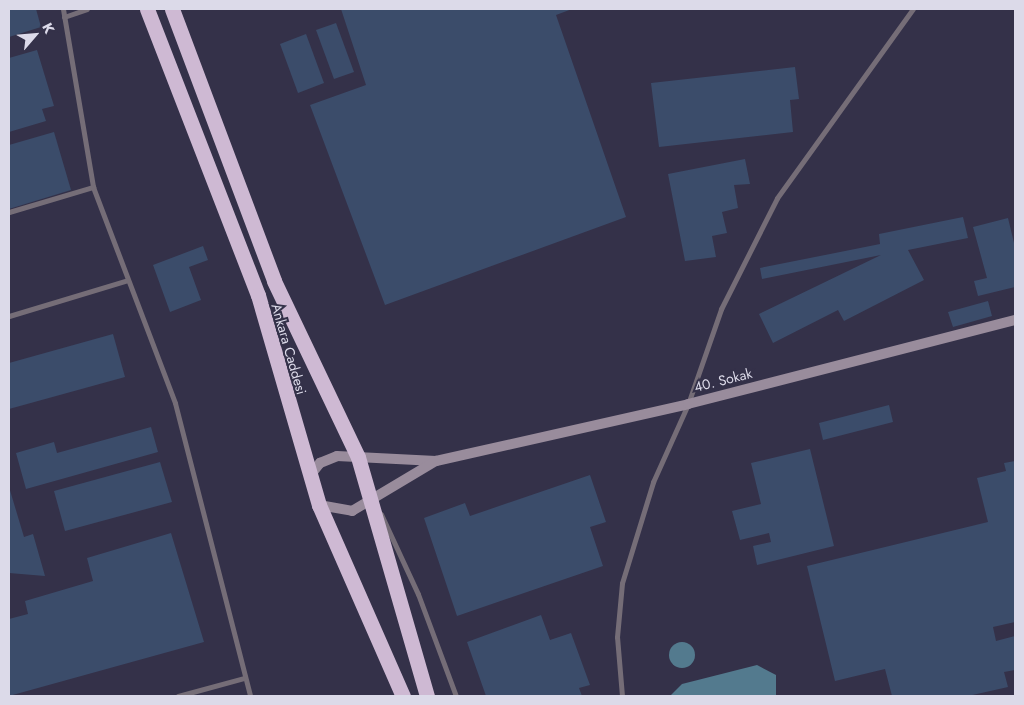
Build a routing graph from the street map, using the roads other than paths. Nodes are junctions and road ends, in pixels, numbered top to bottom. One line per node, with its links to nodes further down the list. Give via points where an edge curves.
1 (63, 9): 6 (lane)
2 (87, 9): 6 (lane)
3 (146, 9): 15 (highway, Ankara Caddesi, via 258,295)
4 (172, 9): 13 (highway, Ankara Caddesi, via 274,281)
5 (913, 9): 12 (lane, via 778,198 721,309)
6 (64, 17): 7 (lane)
7 (93, 187): 8 (lane); 9 (lane)
8 (9, 212)
9 (128, 280): 10 (lane); 18 (lane, via 193,465)
10 (9, 316)
11 (1015, 320): 12 (street, 40. Sokak)
12 (688, 404): 14 (street, 40. Sokak); 24 (lane, via 653,482 622,583 617,637)
13 (358, 457): 14 (street); 15 (street, via 337,456 320,463); 16 (highway, Ankara Caddesi)
14 (436, 461): 16 (street)
15 (309, 477): 17 (highway, Ankara Caddesi)
16 (373, 500): 17 (street, via 352,511); 22 (highway, Ankara Caddesi); 23 (lane, via 418,594)
17 (319, 505): 21 (highway, Ankara Caddesi)
18 (244, 678): 19 (lane); 20 (lane)
19 (178, 696)
20 (250, 696)
21 (403, 696)
22 (427, 696)
23 (456, 696)
24 (622, 696)

